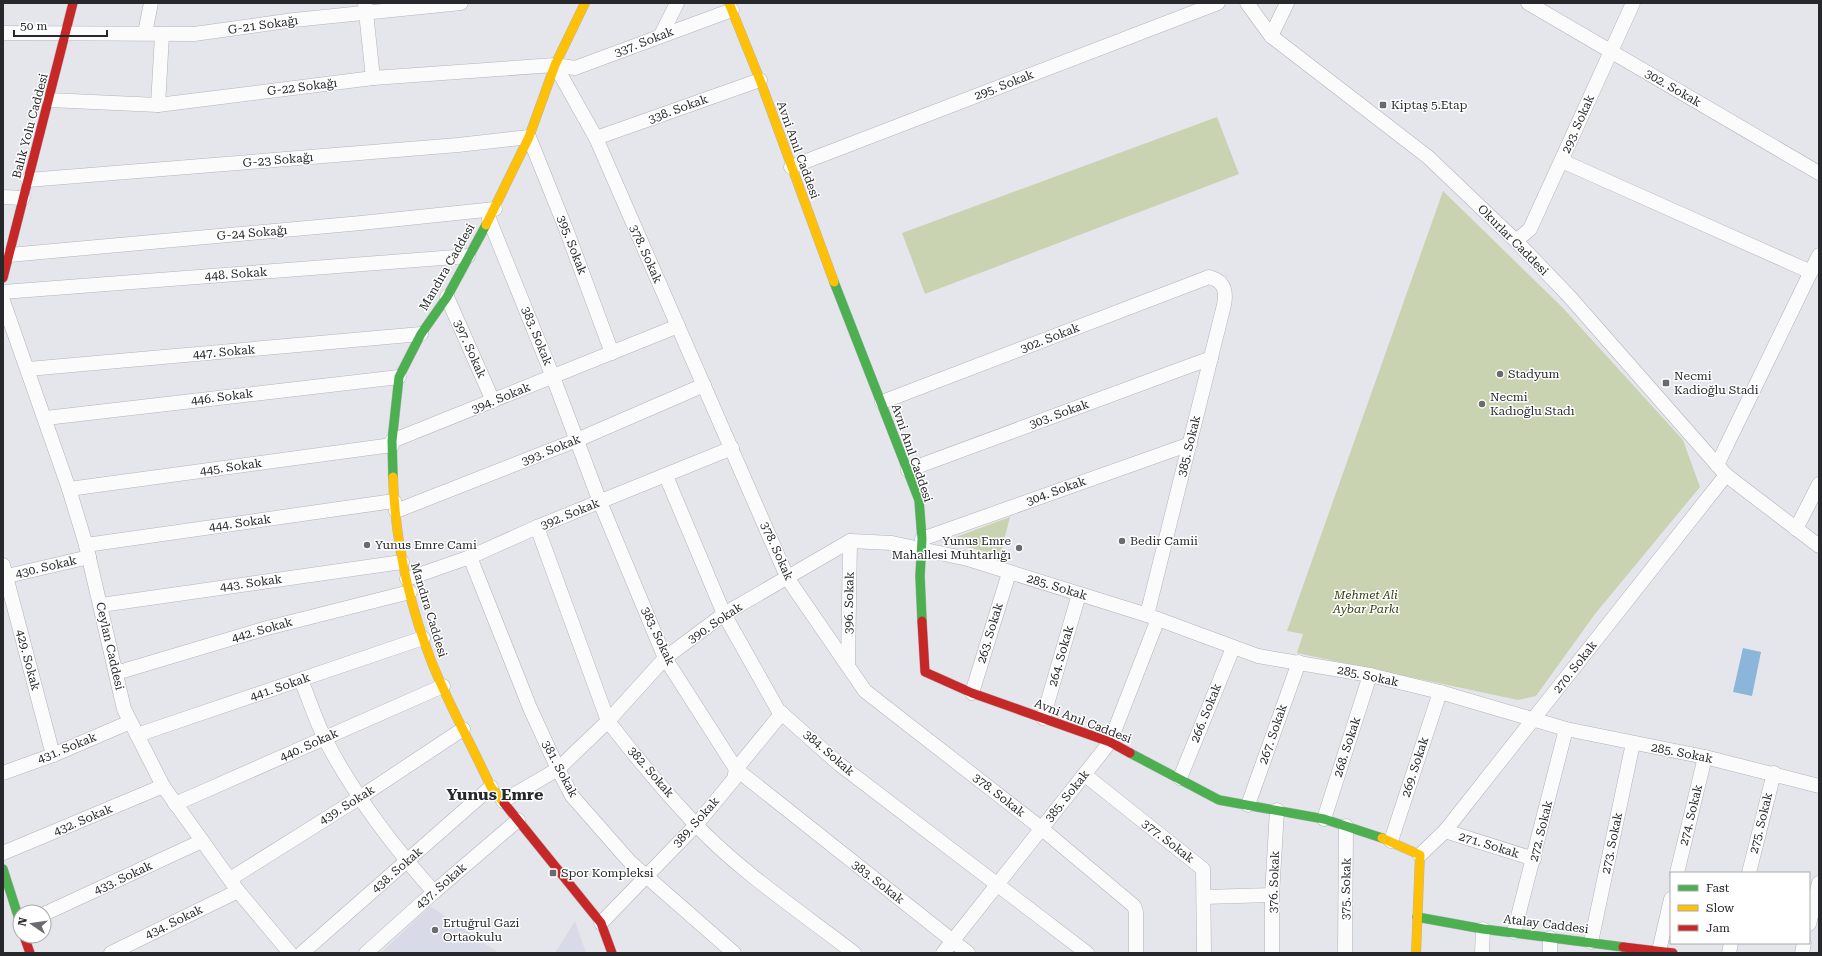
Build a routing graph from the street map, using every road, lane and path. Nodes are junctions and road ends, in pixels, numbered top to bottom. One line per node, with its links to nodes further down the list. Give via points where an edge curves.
1 (73, 3): 15 (street, Balık Yolu Caddesi)
2 (151, 3): 14 (street)
3 (461, 3): 12 (street, G-21 Sokağı)
4 (585, 3): 20 (street, Mandıra Caddesi)
5 (677, 3): 17 (street)
6 (1218, 3): 28 (street, 295. Sokak)
7 (1247, 3): 18 (street, Okurlar Caddesi)
8 (1287, 3): 18 (street)
9 (1528, 3): 19 (street, 302. Sokak)
10 (1633, 3): 19 (street, 293. Sokak)
11 (730, 6): 17 (street, 337. Sokak); 22 (street, Avni Anıl Caddesi)
12 (365, 8): 16 (street, G-21 Sokağı, via 194,34); 21 (street)
13 (3, 33): 15 (street, G-21 Sokağı)
14 (145, 33): 15 (street, G-21 Sokağı); 16 (street, G-21 Sokağı)
15 (66, 34): 23 (street, Balık Yolu Caddesi)
16 (162, 35): 24 (street)
17 (661, 35): 20 (street, 337. Sokak, via 575,68)
18 (1271, 36): 34 (street, Okurlar Caddesi, via 1428,157)
19 (1610, 52): 27 (street, 293. Sokak); 29 (street, 302. Sokak)
20 (556, 65): 21 (street, G-22 Sokağı); 25 (street, Mandıra Caddesi); 26 (street, 378. Sokak)
21 (373, 78): 24 (street, G-22 Sokağı)
22 (760, 80): 26 (street, 338. Sokak); 28 (street, Avni Anıl Caddesi)
23 (49, 100): 24 (street, G-22 Sokağı); 30 (street, Balık Yolu Caddesi)
24 (158, 105)
25 (529, 137): 30 (street, G-23 Sokağı); 33 (street, Mandıra Caddesi); 46 (street, 395. Sokak)
26 (596, 138): 44 (street, 378. Sokak)
27 (1562, 160): 34 (street, 293. Sokak, via 1530,229); 38 (street)
28 (791, 167): 53 (street, Avni Anıl Caddesi, via 824,260)
29 (1819, 173)
30 (28, 180): 32 (street, Balık Yolu Caddesi)
31 (3, 197): 32 (street)
32 (23, 198): 35 (street, Balık Yolu Caddesi)
33 (492, 214): 35 (street, G-24 Sokağı, via 361,223); 37 (street, Mandıra Caddesi); 49 (street, 383. Sokak)
34 (1516, 241): 60 (street, Okurlar Caddesi, via 1568,295)
35 (9, 255): 39 (street, Balık Yolu Caddesi)
36 (1819, 255): 38 (street, 270. Sokak)
37 (468, 256): 41 (street, 448. Sokak); 42 (street, Mandıra Caddesi)
38 (1811, 272): 60 (street, 270. Sokak)
39 (3, 278)
40 (1218, 280): 47 (street, 385. Sokak, via 1226,294); 53 (street, 302. Sokak, via 1209,277)
41 (3, 292)
42 (447, 297): 45 (street, Mandıra Caddesi); 52 (street, 397. Sokak)
43 (3, 301): 48 (street, Ceylan Caddesi)
44 (678, 326): 46 (street, 394. Sokak); 51 (street, 378. Sokak)
45 (421, 334): 48 (street, 447. Sokak); 50 (street, Mandıra Caddesi)
46 (612, 353): 49 (street, 394. Sokak)
47 (1211, 358): 57 (street, 385. Sokak); 59 (street, 303. Sokak)
48 (28, 369): 54 (street, Ceylan Caddesi)
49 (553, 376): 52 (street, 394. Sokak); 55 (street, 383. Sokak)
50 (399, 377): 54 (street, 446. Sokak); 56 (street, Mandıra Caddesi)
51 (704, 385): 55 (street, 393. Sokak); 58 (street, 378. Sokak)
52 (492, 401): 56 (street, 394. Sokak)
53 (882, 402): 59 (street, Avni Anıl Caddesi)
54 (46, 418): 63 (street, Ceylan Caddesi)
55 (577, 440): 64 (street, 383. Sokak); 65 (street, 393. Sokak)
56 (392, 443): 63 (street, 445. Sokak); 65 (street, Mandıra Caddesi)
57 (1190, 444): 69 (street, 304. Sokak); 81 (street, 385. Sokak)
58 (732, 448): 61 (street, 392. Sokak); 76 (street, 378. Sokak)
59 (908, 470): 69 (street, Avni Anıl Caddesi, via 919,500)
60 (1721, 470): 67 (street, Okurlar Caddesi); 96 (street, 270. Sokak)
61 (666, 476): 64 (street, 392. Sokak); 80 (street, 384. Sokak)
62 (1819, 484): 67 (street)
63 (70, 489): 71 (street, Ceylan Caddesi)
64 (600, 502): 66 (street, 392. Sokak); 84 (street, 383. Sokak)
65 (395, 506): 71 (street, 444. Sokak); 73 (street, Mandıra Caddesi)
66 (537, 527): 72 (street, 392. Sokak); 95 (street, 382. Sokak)
67 (1796, 529): 70 (street, Okurlar Caddesi)
68 (850, 541): 69 (street); 76 (street, 390. Sokak); 86 (street, 396. Sokak)
69 (922, 544): 75 (street, 285. Sokak); 92 (street, Avni Anıl Caddesi, via 920,576 925,672)
70 (1819, 546)
71 (88, 551): 74 (street, 430. Sokak); 79 (street, Ceylan Caddesi)
72 (470, 557): 77 (street, 392. Sokak); 105 (street, 381. Sokak, via 530,708)
73 (402, 562): 77 (street, Mandıra Caddesi); 79 (street, 443. Sokak)
74 (4, 573): 103 (street, 429. Sokak)
75 (1009, 573): 78 (street, 285. Sokak); 92 (street, 263. Sokak)
76 (788, 579): 80 (street, 390. Sokak); 86 (street, 378. Sokak)
77 (408, 585): 82 (street, Mandıra Caddesi); 87 (street, 442. Sokak)
78 (1079, 594): 81 (street, 285. Sokak); 94 (street, 264. Sokak)
79 (101, 605): 87 (street, Ceylan Caddesi)
80 (724, 614): 84 (street, 390. Sokak); 93 (street, 384. Sokak)
81 (1153, 617): 83 (street, 285. Sokak); 101 (street, 385. Sokak)
82 (423, 638): 89 (street, 441. Sokak); 90 (street, Mandıra Caddesi)
83 (1233, 648): 85 (street, 285. Sokak, via 1258,656); 110 (street, 266. Sokak)
84 (665, 658): 95 (street, 390. Sokak); 106 (street, 383. Sokak)
85 (1299, 662): 88 (street, 285. Sokak); 117 (street, 267. Sokak)
86 (848, 664): 123 (street, 378. Sokak, via 866,690)
87 (116, 673): 97 (street, Ceylan Caddesi, via 124,709)
88 (1370, 675): 91 (street, 285. Sokak); 119 (street, 268. Sokak)
89 (302, 680): 97 (street, 441. Sokak); 100 (street)
90 (443, 686): 98 (street, Mandıra Caddesi); 100 (street, 440. Sokak)
91 (1440, 692): 96 (street, 285. Sokak); 126 (street, 269. Sokak)
92 (972, 693): 94 (street, Avni Anıl Caddesi)
93 (782, 713): 106 (street, 389. Sokak); 137 (street, 384. Sokak, via 839,764)
94 (1043, 718): 101 (street, Avni Anıl Caddesi)
95 (608, 721): 105 (street, 390. Sokak); 121 (street, 382. Sokak)
96 (1532, 721): 99 (street, 285. Sokak); 124 (street, 270. Sokak)
97 (133, 729): 103 (street, 431. Sokak); 111 (street, Ceylan Caddesi)
98 (463, 729): 113 (street, Mandıra Caddesi); 114 (street, 439. Sokak)
99 (1566, 730): 102 (street, 285. Sokak); 129 (street, 272. Sokak)
100 (325, 738): 114 (street); 116 (street, 440. Sokak)
101 (1110, 742): 109 (street, 385. Sokak); 110 (street, Avni Anıl Caddesi)
102 (1633, 743): 104 (street, 285. Sokak); 152 (street, 273. Sokak)
103 (53, 755): 107 (street, 431. Sokak)
104 (1705, 757): 108 (street, 285. Sokak); 132 (street, 274. Sokak)
105 (558, 769): 115 (street, 390. Sokak); 134 (street, 381. Sokak, via 572,796 630,862)
106 (736, 769): 121 (street, 389. Sokak, via 734,779); 151 (street, 383. Sokak)
107 (3, 772)
108 (1774, 773): 112 (street, 285. Sokak); 133 (street, 275. Sokak)
109 (1085, 775): 123 (street, 385. Sokak); 141 (street, 377. Sokak, via 1203,869)
110 (1180, 778): 117 (street, Avni Anıl Caddesi, via 1219,800)
111 (163, 786): 116 (street, Ceylan Caddesi); 127 (street, 432. Sokak)
112 (1819, 786)
113 (492, 787): 115 (street, Mandıra Caddesi); 130 (street, 438. Sokak)
114 (359, 798): 130 (street); 135 (street, 439. Sokak)
115 (503, 801): 120 (street, Mandıra Caddesi)
116 (175, 804): 125 (street, Ceylan Caddesi)
117 (1248, 805): 118 (street, Avni Anıl Caddesi)
118 (1277, 810): 119 (street, Avni Anıl Caddesi); 140 (street, 376. Sokak)
119 (1324, 819): 122 (street, Avni Anıl Caddesi)
120 (518, 820): 139 (street, 437. Sokak); 147 (street, Mandıra Caddesi)
121 (696, 825): 134 (street, 389. Sokak); 161 (street, 382. Sokak, via 755,878)
122 (1346, 826): 126 (street, Avni Anıl Caddesi); 168 (street, 375. Sokak)
123 (1041, 828): 137 (street, 385. Sokak); 165 (street, 378. Sokak, via 1134,906)
124 (1445, 831): 128 (street, 270. Sokak); 129 (street, 271. Sokak)
125 (202, 841): 135 (street, Ceylan Caddesi); 144 (street, 433. Sokak)
126 (1391, 841): 128 (street, Avni Anıl Caddesi)
127 (3, 853)
128 (1420, 855): 145 (street)
129 (1534, 859): 149 (street, 272. Sokak)
130 (406, 861): 139 (street); 158 (street, 438. Sokak)
131 (3, 869): 143 (street)
132 (1677, 872)
133 (1749, 872)
134 (646, 876): 147 (street, 389. Sokak); 156 (street, 381. Sokak)
135 (230, 879): 138 (street, Ceylan Caddesi)
136 (1819, 883): 146 (street)
137 (997, 885): 151 (street, 385. Sokak); 164 (street, 384. Sokak)
138 (238, 891): 155 (street, Ceylan Caddesi); 157 (street, 434. Sokak)
139 (434, 892): 159 (street, 437. Sokak)
140 (1272, 895): 141 (street); 167 (street, 376. Sokak)
141 (1204, 897): 166 (street, 377. Sokak)
142 (1670, 903): 154 (street)
143 (14, 904)
144 (52, 910)
145 (1417, 917): 148 (street, Atalay Caddesi); 169 (street)
146 (1810, 920)
147 (601, 923): 160 (street, Mandıra Caddesi)
148 (1483, 928): 149 (street, Atalay Caddesi); 170 (street)
149 (1514, 932): 150 (street, Atalay Caddesi)
150 (1550, 938): 152 (street, Atalay Caddesi); 171 (street)
151 (952, 941): 162 (street, 385. Sokak); 163 (street, 383. Sokak)
152 (1591, 942): 153 (street, Atalay Caddesi)
153 (1630, 950): 154 (street, Atalay Caddesi)
154 (1659, 951): 172 (street, Atalay Caddesi)
155 (287, 952)
156 (730, 952)
157 (111, 953)
158 (302, 953)
159 (366, 953)
160 (612, 953)
161 (854, 953)
162 (943, 953)
163 (968, 953)
164 (1087, 953)
165 (1136, 953)
166 (1204, 953)
167 (1272, 953)
168 (1345, 953)
169 (1416, 953)
170 (1482, 953)
171 (1550, 953)
172 (1673, 953)

